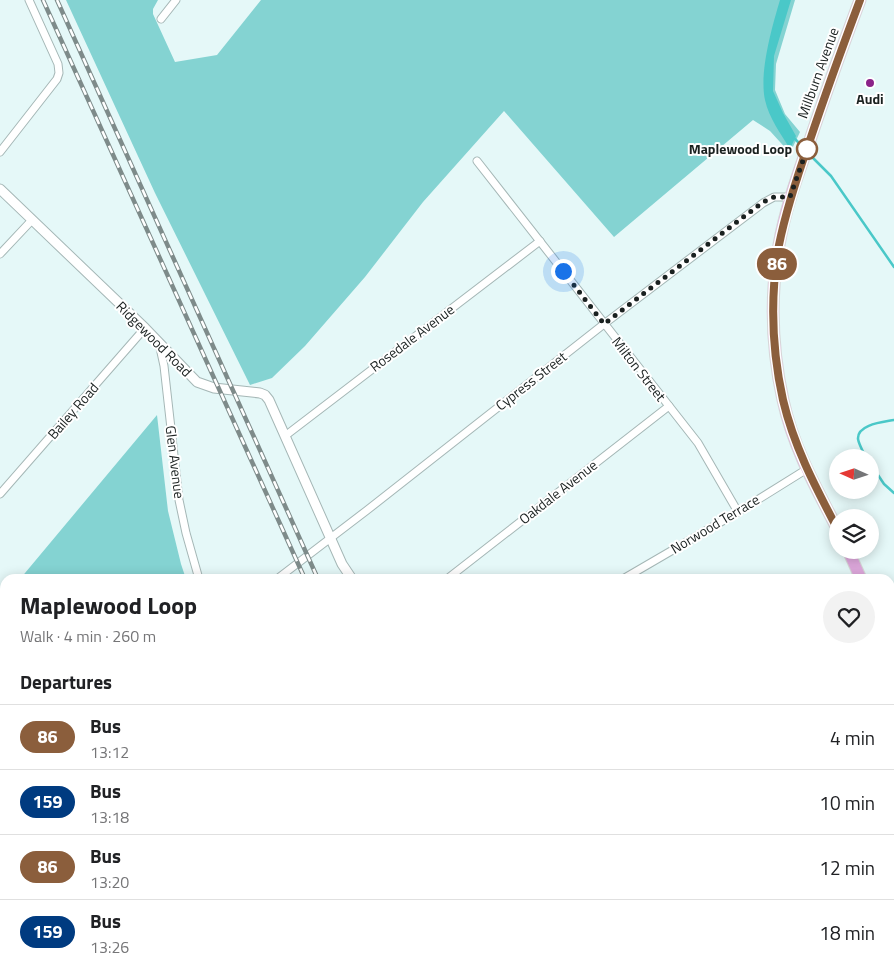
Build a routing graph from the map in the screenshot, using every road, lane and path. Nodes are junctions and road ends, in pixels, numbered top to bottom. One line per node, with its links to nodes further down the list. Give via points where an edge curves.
1 (28, 0): 5 (street, via 59,72 57,79)
2 (176, 0): 4 (street)
3 (860, 0): 8 (main road, Millburn Avenue)
4 (161, 19)
5 (0, 152)
6 (477, 161): 10 (street, Milton Street)
7 (0, 189): 9 (street, Ridgewood Road)
8 (790, 197): 12 (street, Cypress Street, via 774,197 763,202); 17 (main road, Millburn Avenue, via 776,271 774,333 784,402)
9 (32, 220): 11 (street); 13 (street, Ridgewood Road)
10 (540, 241): 12 (street, Milton Street); 16 (street, Rosedale Avenue)
11 (0, 254)
12 (604, 324): 15 (street, Milton Street); 21 (street, Cypress Street)
13 (145, 328): 14 (street, Ridgewood Road); 18 (street, Bailey Road)
14 (159, 343): 16 (street, Ridgewood Road, via 197,382 214,388 265,395); 23 (street, Glen Avenue, via 179,500)
15 (669, 406): 19 (street, Milton Street, via 698,443); 26 (street, Oakdale Avenue)
16 (285, 436): 21 (street, Ridgewood Road)
17 (807, 469): 19 (street, Norwood Terrace); 20 (main road, Millburn Avenue)
18 (0, 494)
19 (738, 512): 27 (street, Norwood Terrace)
20 (829, 514)
21 (330, 537): 24 (street, Cypress Street); 25 (street, Ridgewood Road)
22 (852, 559): 28 (main road)
23 (198, 574)
24 (283, 574)
25 (349, 574)
26 (453, 574)
27 (632, 574)
28 (859, 574)

